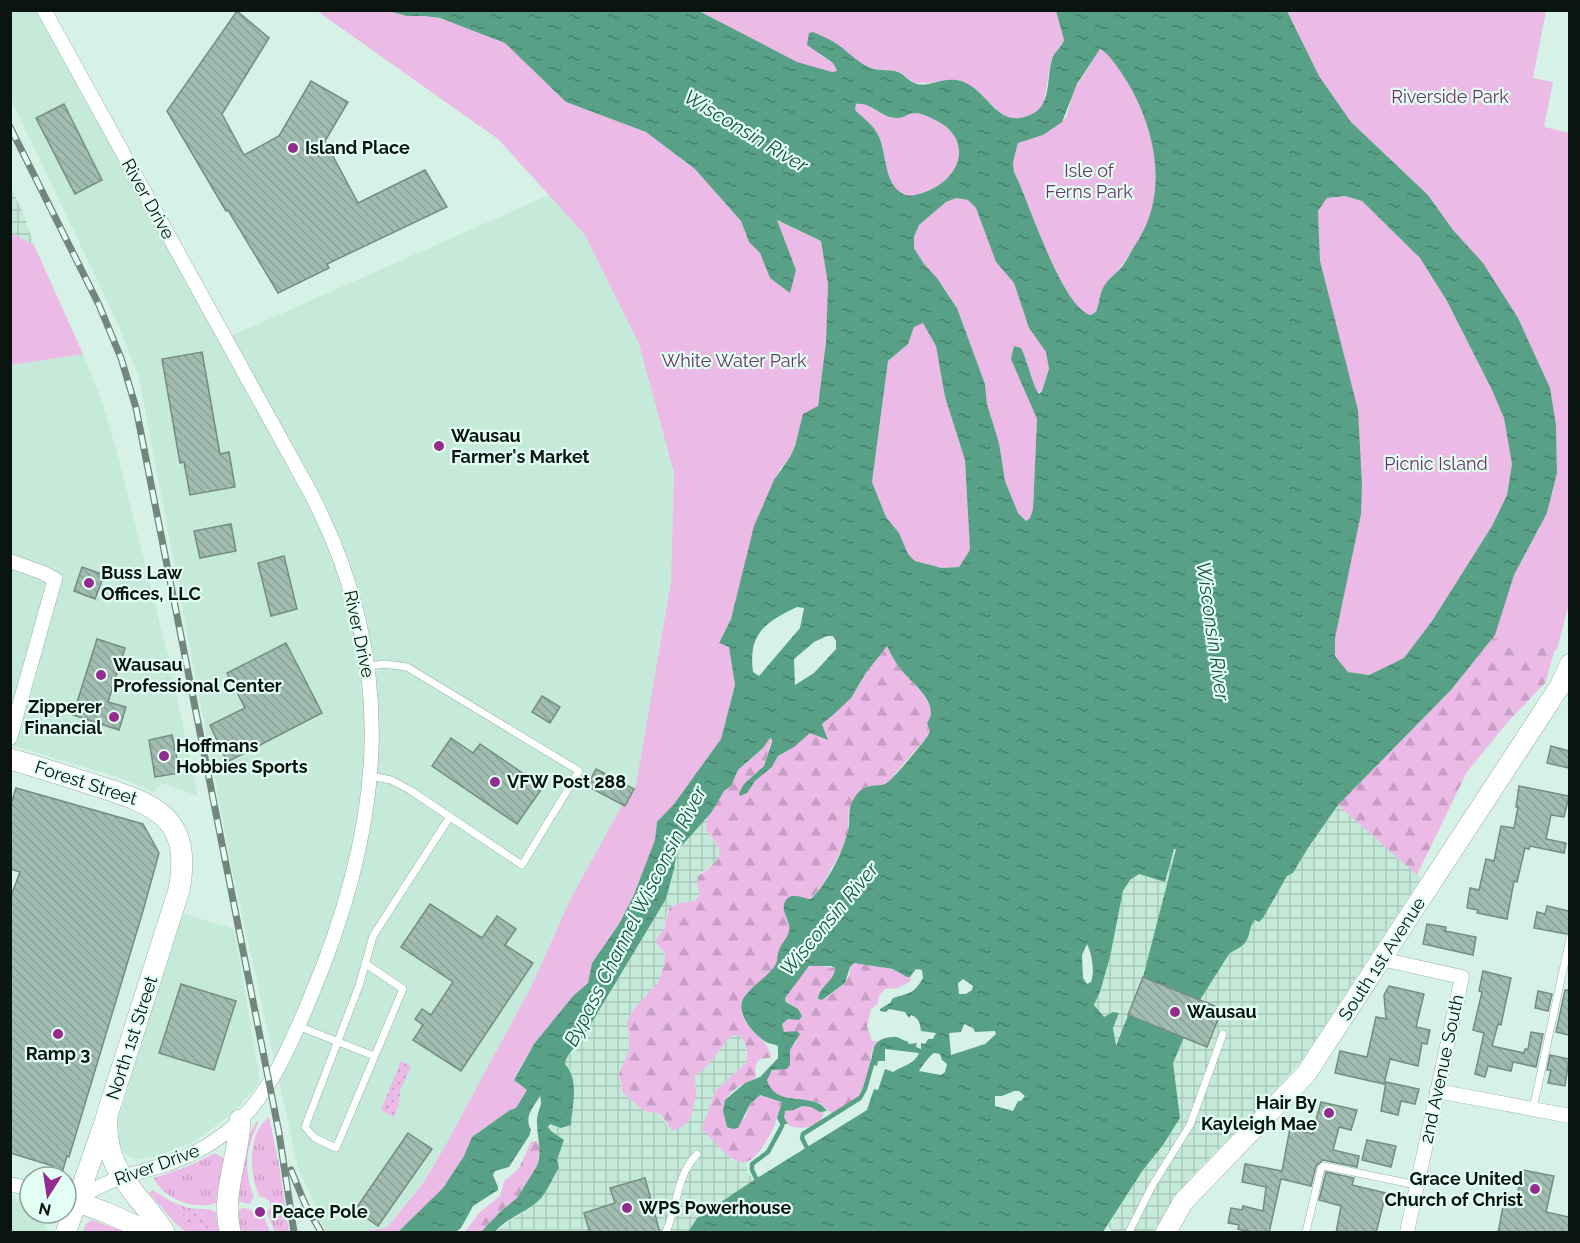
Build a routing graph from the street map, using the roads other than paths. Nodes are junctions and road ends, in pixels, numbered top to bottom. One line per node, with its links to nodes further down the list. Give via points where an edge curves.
1 (44, 10): 3 (street, River Drive, via 326,524 352,593)
2 (10, 561): 5 (street, via 55,579)
3 (368, 666): 7 (street, River Drive); 8 (lane, via 407,667 579,771 522,865)
4 (1569, 668): 11 (street, South 1st Avenue)
5 (10, 738)
6 (10, 759): 9 (main road, Forest Street, via 151,806 176,832)
7 (371, 776): 8 (lane, via 399,784); 13 (street, River Drive, via 350,887)
8 (449, 818): 12 (lane, via 373,936)
9 (178, 842): 19 (main road, North 1st Street, via 182,865 179,890)
10 (1569, 938): 18 (lane)
11 (1382, 959): 17 (street, 2nd Avenue South, via 1462,976); 33 (street, South 1st Avenue, via 1306,1074 1183,1202)
12 (366, 964): 15 (lane); 16 (lane, via 403,989)
13 (298, 1026): 15 (lane); 21 (street, River Drive, via 269,1083)
14 (1223, 1034): 32 (lane, via 1190,1125 1152,1186)
15 (338, 1043): 16 (lane); 16 (lane, via 305,1127 315,1138 336,1148)
16 (374, 1056)
17 (1437, 1091): 18 (street); 25 (street, 2nd Avenue South)
18 (1533, 1109): 20 (street)
19 (107, 1115): 23 (main road, via 110,1156); 24 (street, North 1st Street)
20 (1569, 1116)
21 (240, 1120): 23 (street, River Drive, via 192,1154); 30 (main road, via 227,1194)
22 (697, 1154): 31 (lane, via 683,1173)
23 (123, 1178): 26 (street, River Drive); 29 (main road)
24 (78, 1183)
25 (1417, 1185): 34 (lane, via 1324,1166); 35 (street, 2nd Avenue South)
26 (78, 1196)
27 (78, 1202): 28 (street)
28 (150, 1233)
29 (164, 1233)
30 (230, 1233)
31 (666, 1233)
32 (1129, 1233)
33 (1166, 1233)
34 (1306, 1233)
35 (1407, 1233)

